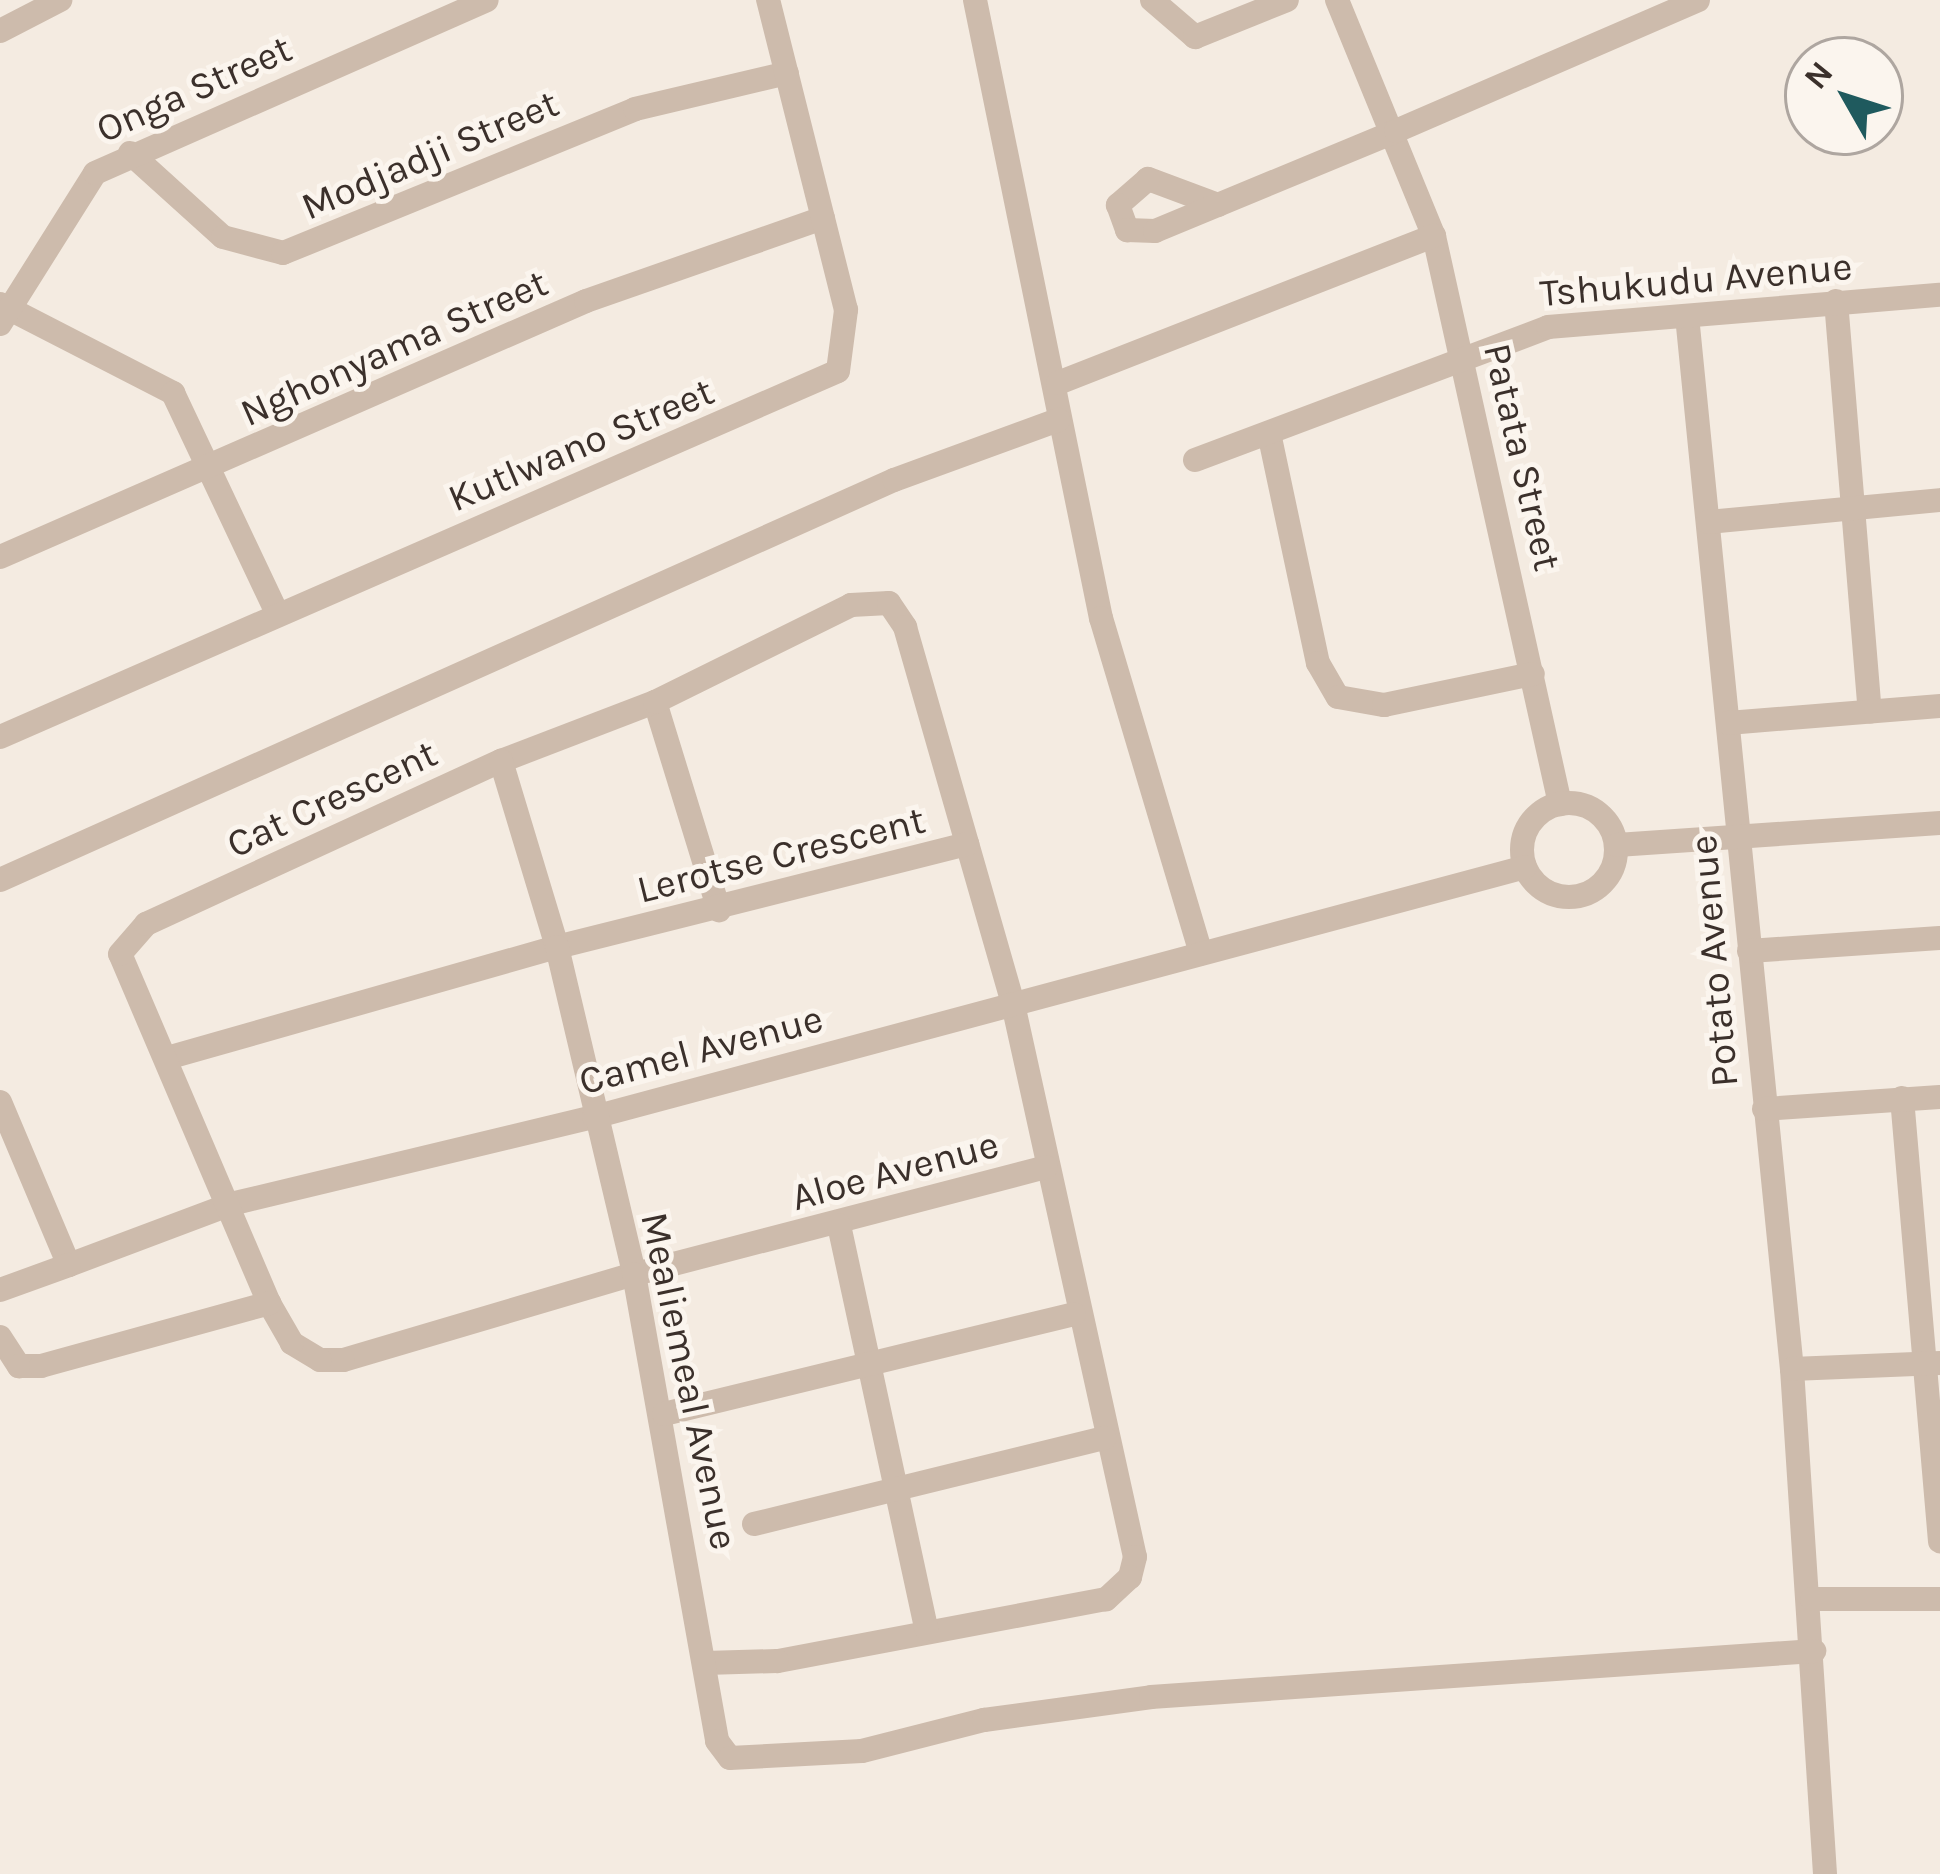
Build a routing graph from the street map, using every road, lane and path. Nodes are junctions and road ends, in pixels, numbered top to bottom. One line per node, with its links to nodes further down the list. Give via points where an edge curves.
1 (60, 0): 9 (street)
2 (487, 0): 12 (street, Onga Street)
3 (768, 0): 10 (street, Kutlwano Street)
4 (975, 0): 21 (street)
5 (1151, 0): 6 (street, via 1195,37)
6 (1287, 0)
7 (1337, 0): 11 (street, Patata Street)
8 (1697, 0): 11 (street)
9 (0, 31)
10 (787, 73): 12 (street, Modjadji Street, via 634,109 283,253 223,237); 14 (street, Kutlwano Street)
11 (1396, 131): 13 (street); 15 (street, Patata Street)
12 (130, 153): 18 (street, Onga Street, via 76,193)
13 (1218, 205)
14 (823, 218): 25 (street, Nghonyama Street, via 586,301); 30 (street, Kutlwano Street, via 848,332 838,371)
15 (1434, 236): 20 (street, Patata Street); 21 (street)
16 (1940, 295): 17 (street, Tshukudu Avenue)
17 (1836, 302): 19 (street, Tshukudu Avenue); 27 (street)
18 (3, 312): 25 (street, via 173,393)
19 (1687, 316): 20 (street, Tshukudu Avenue, via 1548,327); 28 (street, Potato Avenue)
20 (1462, 352): 23 (street, Tshukudu Avenue); 31 (street, Patata Street)
21 (1058, 383): 22 (street)
22 (1058, 420): 44 (street, via 894,480); 49 (street, via 1101,618)
23 (1269, 433): 24 (street, Tshukudu Avenue); 31 (street, via 1313,646 1338,697 1384,704)
24 (1195, 460)
25 (214, 468): 29 (street, Nghonyama Street); 30 (street)
26 (1940, 500): 27 (street)
27 (1856, 508): 28 (street); 34 (street)
28 (1708, 521): 35 (street, Potato Avenue)
29 (0, 557)
30 (277, 613): 36 (street, Kutlwano Street)
31 (1533, 674): 38 (street, Patata Street)
32 (655, 702): 37 (street, Lerotse Crescent); 41 (street, Lerotse Crescent, via 851,605 889,603 905,627); 45 (street)
33 (1940, 706): 34 (street)
34 (1870, 712): 35 (street)
35 (1728, 723): 40 (street, Potato Avenue)
36 (0, 737)
37 (501, 761): 47 (street, Cat Crescent); 51 (street, Cat Crescent, via 130,934 122,967)
38 (1560, 804): 42 (street, via 1604,816); 43 (street, via 1525,832)
39 (1940, 823): 40 (street)
40 (1738, 838): 42 (street); 48 (street, Potato Avenue)
41 (967, 844): 45 (street, Lerotse Crescent); 50 (street)
42 (1617, 845): 43 (street, via 1610,875 1586,895 1554,896)
43 (1525, 867): 49 (street, Camel Avenue)
44 (0, 880)
45 (718, 910): 47 (street, Lerotse Crescent)
46 (1940, 938): 48 (street)
47 (557, 946): 51 (street, Lerotse Crescent); 56 (street, Cat Crescent)
48 (1749, 951): 55 (street, Potato Avenue)
49 (1201, 953): 50 (street, Camel Avenue)
50 (1013, 1004): 56 (street, Camel Avenue); 57 (street)
51 (166, 1058): 58 (street, Cat Crescent)
52 (1940, 1097): 53 (street)
53 (1902, 1098): 55 (street); 66 (street)
54 (0, 1102): 60 (street)
55 (1764, 1109): 68 (street, Potato Avenue)
56 (594, 1117): 58 (street, Camel Avenue); 61 (street, Mealiemeal Avenue)
57 (1046, 1167): 59 (street, Aloe Avenue); 64 (street, Aloe Avenue)
58 (231, 1204): 60 (street, Camel Avenue); 63 (street, Aloe Avenue)
59 (838, 1225): 61 (street, Aloe Avenue); 67 (street)
60 (69, 1264): 62 (street, Camel Avenue)
61 (634, 1274): 63 (street, Aloe Avenue, via 343,1360 320,1360 292,1343); 69 (street, Mealiemeal Avenue)
62 (0, 1290)
63 (269, 1304): 65 (street, via 41,1366 19,1366)
64 (1074, 1314): 67 (street); 70 (street, Aloe Avenue)
65 (0, 1337)
66 (1932, 1363): 68 (street); 73 (street)
67 (867, 1368): 69 (street); 71 (street)
68 (1792, 1369): 74 (street, Potato Avenue)
69 (664, 1414): 78 (street, Mealiemeal Avenue)
70 (1105, 1438): 71 (street); 76 (street, Aloe Avenue, via 1135,1557 1123,1587 1106,1599)
71 (895, 1487): 72 (street); 76 (street)
72 (754, 1524)
73 (1940, 1541)
74 (1812, 1599): 75 (street); 77 (street, Potato Avenue)
75 (1940, 1599)
76 (926, 1629): 78 (street, Aloe Avenue, via 777,1661)
77 (1814, 1651): 78 (street, Mealiemeal Avenue, via 1109,1701 753,1762 720,1748); 79 (street, Potato Avenue)
78 (705, 1663)
79 (1825, 1874)

